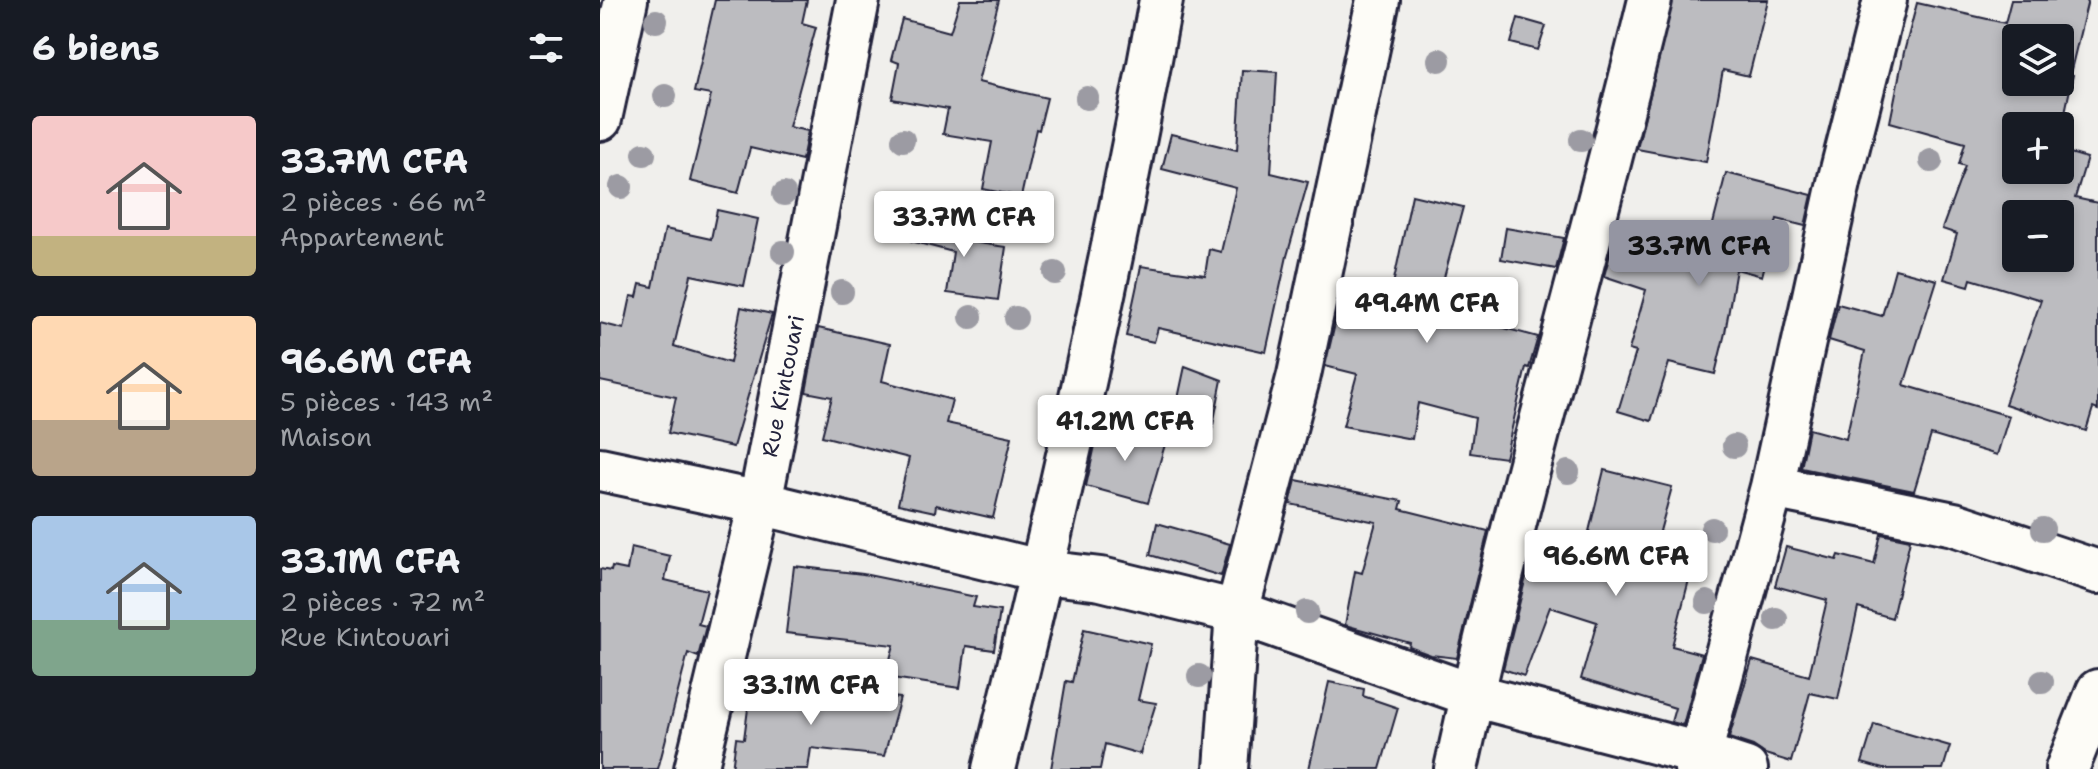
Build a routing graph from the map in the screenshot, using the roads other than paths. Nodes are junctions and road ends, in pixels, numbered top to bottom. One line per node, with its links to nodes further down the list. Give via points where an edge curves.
1 (626, 0): 7 (street)
2 (858, 0): 10 (street, Rue Kintouari)
3 (1161, 0): 11 (street, via 1126,193)
4 (1378, 0): 13 (street, via 1299,375)
5 (1650, 0): 15 (street)
6 (1885, 0): 9 (street)
7 (600, 119)
8 (600, 469): 10 (street)
9 (1772, 487): 12 (street, via 1954,524); 16 (street)
10 (760, 503): 11 (street); 17 (street, Rue Kintouari)
11 (1043, 572): 13 (street, via 1101,579); 18 (street)
12 (2098, 572)
13 (1237, 612): 15 (street); 19 (street)
14 (2098, 691): 22 (street)
15 (1472, 695): 16 (street); 20 (street)
16 (1698, 761): 21 (street)
17 (696, 769)
18 (994, 769)
19 (1226, 769)
20 (1456, 769)
21 (1746, 769)
22 (2067, 769)

